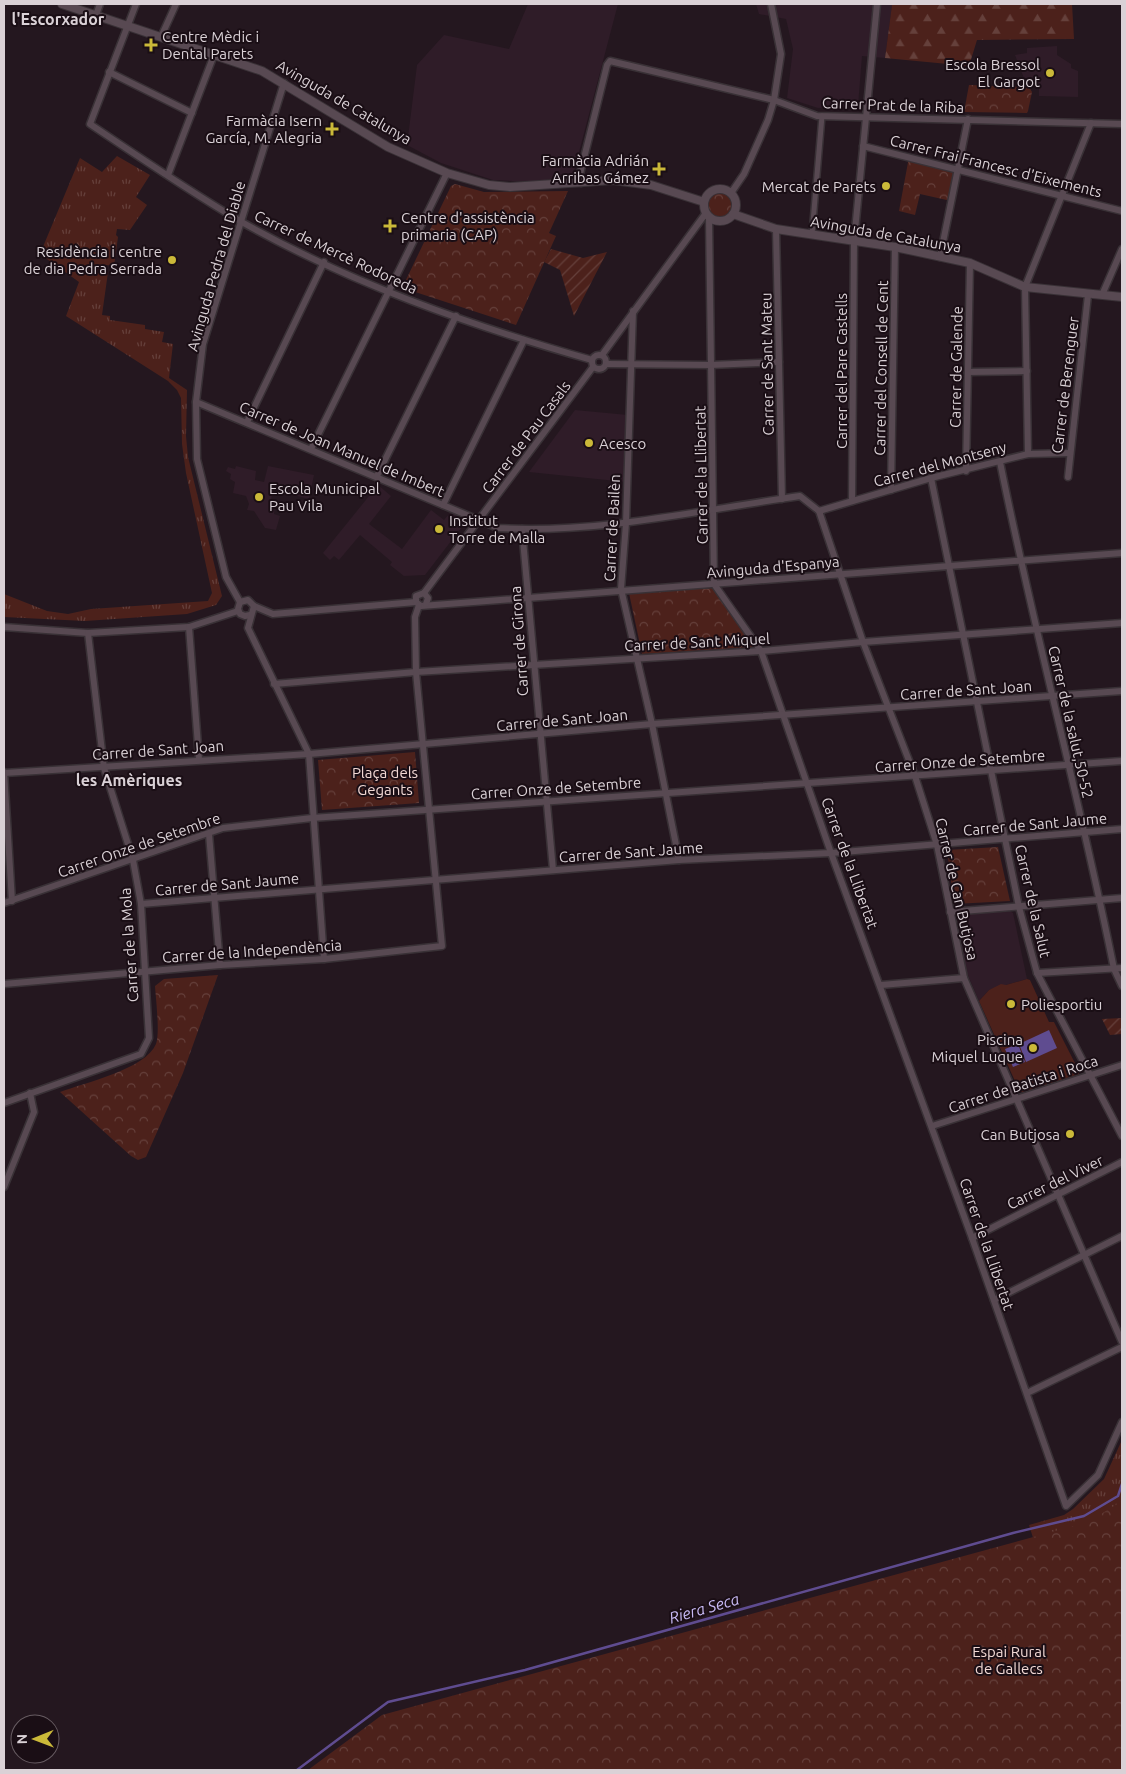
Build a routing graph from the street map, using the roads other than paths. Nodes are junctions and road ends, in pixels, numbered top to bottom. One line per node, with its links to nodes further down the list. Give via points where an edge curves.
1 (62, 4): 7 (street, Avinguda de Catalunya)
2 (100, 4): 7 (street)
3 (136, 4): 8 (street)
4 (176, 4): 9 (street)
5 (771, 4): 13 (street, via 781,54)
6 (877, 4): 16 (street, Carrer del Pare Castells)
7 (96, 15): 8 (street, Avinguda de Catalunya)
8 (126, 26): 9 (street, Avinguda de Catalunya); 11 (street)
9 (162, 37): 10 (street, Avinguda de Catalunya)
10 (214, 55): 12 (street, Avinguda de Catalunya, via 256,68); 14 (street)
11 (109, 72): 14 (street); 23 (street, Carrer de Mercè Rodoreda, via 90,124)
12 (284, 83): 22 (street, Avinguda de Catalunya, via 388,147); 31 (street, Avinguda Pedra del Diable)
13 (774, 100): 15 (street, Carrer Prat de la Riba); 24 (street, Carrer Prat de la Riba, via 610,61 580,174); 25 (street, via 744,174)
14 (192, 113): 23 (street)
15 (822, 116): 16 (street, Carrer Prat de la Riba); 33 (street)
16 (866, 116): 17 (street, Carrer Prat de la Riba); 20 (street, Carrer del Pare Castells)
17 (968, 119): 18 (street, Carrer Prat de la Riba); 21 (street)
18 (1090, 123): 19 (street, Carrer Prat de la Riba); 26 (street)
19 (1122, 124)
20 (863, 146): 21 (street, Carrer Frai Francesc d'Eixements); 34 (street, Carrer del Pare Castells)
21 (958, 168): 26 (street, Carrer Frai Francesc d'Eixements); 37 (street)
22 (447, 174): 24 (street, Avinguda de Catalunya, via 510,187); 41 (street)
23 (168, 175): 31 (street, Carrer de Mercè Rodoreda)
24 (581, 183): 27 (street, Avinguda de Catalunya, via 613,180 651,185)
25 (731, 193): 27 (street, via 714,190); 29 (street, via 735,202)
26 (1063, 196): 28 (street, Carrer Frai Francesc d'Eixements); 40 (street)
27 (704, 202): 30 (street)
28 (1122, 211)
29 (733, 214): 30 (street, via 719,221); 32 (street, Avinguda de Catalunya)
30 (708, 215): 45 (street); 53 (street, Carrer de la Llibertat)
31 (241, 221): 38 (street, Carrer de Mercè Rodoreda); 56 (street, Avinguda Pedra del Diable, via 203,344)
32 (776, 229): 33 (street, Avinguda de Catalunya); 49 (street, Carrer de Sant Mateu)
33 (812, 234): 34 (street, Avinguda de Catalunya)
34 (854, 241): 35 (street, Avinguda de Catalunya); 68 (street, Carrer del Pare Castells)
35 (895, 247): 37 (street, Avinguda de Catalunya); 66 (street, Carrer del Consell de Cent)
36 (1122, 249): 43 (street)
37 (940, 256): 39 (street, Avinguda de Catalunya)
38 (324, 262): 41 (street, Carrer de Mercè Rodoreda); 57 (street)
39 (970, 263): 40 (street, Avinguda de Catalunya); 55 (street, Carrer de Galende)
40 (1025, 287): 42 (street, Avinguda de Catalunya); 54 (street)
41 (389, 293): 46 (street, Carrer de Mercè Rodoreda); 58 (street)
42 (1088, 295): 43 (street, Avinguda de Catalunya); 59 (street, Carrer de Berenguer)
43 (1102, 295): 44 (street, Avinguda de Catalunya)
44 (1122, 297)
45 (633, 311): 48 (street); 52 (street, Carrer de Bailèn)
46 (456, 316): 47 (street, Carrer de Mercè Rodoreda); 63 (street)
47 (524, 340): 50 (street, Carrer de Mercè Rodoreda); 69 (street)
48 (602, 355): 50 (street, via 595,356); 51 (street)
49 (779, 362): 53 (street); 67 (street, Carrer de Sant Mateu)
50 (593, 363): 51 (street, via 600,370); 72 (street, Carrer de Pau Casals)
51 (607, 364): 52 (street)
52 (632, 366): 53 (street); 73 (street, Carrer de Bailèn)
53 (710, 366): 70 (street, Carrer de la Llibertat)
54 (1027, 371): 55 (street); 60 (street)
55 (968, 372): 62 (street, Carrer de Galende)
56 (196, 402): 57 (street, Carrer de Joan Manuel de Imbert); 83 (street, Avinguda Pedra del Diable, via 197,459 226,577)
57 (247, 422): 58 (street, Carrer de Joan Manuel de Imbert)
58 (311, 449): 63 (street, Carrer de Joan Manuel de Imbert)
59 (1070, 453): 60 (street, Carrer del Montseny); 64 (street, Carrer de Berenguer)
60 (1028, 454): 61 (street, Carrer del Montseny)
61 (1000, 462): 62 (street, Carrer del Montseny); 76 (street, Carrer de la salut,50-52)
62 (966, 471): 65 (street, Carrer del Montseny)
63 (377, 476): 69 (street, Carrer de Joan Manuel de Imbert)
64 (1068, 477)
65 (931, 478): 66 (street, Carrer del Montseny); 77 (street, Carrer de la Salut)
66 (891, 490): 68 (street, Carrer del Montseny)
67 (782, 499): 70 (street, Carrer de Joan Manuel de Imbert); 71 (street, Carrer de Joan Manuel de Imbert, via 800,496)
68 (852, 501): 71 (street, Carrer del Montseny)
69 (443, 504): 72 (street, Carrer de Joan Manuel de Imbert)
70 (715, 509): 73 (street, Carrer de Joan Manuel de Imbert); 79 (street, Carrer de la Llibertat)
71 (819, 511): 78 (street, Carrer de Can Butjosa)
72 (478, 521): 74 (street, Carrer de Joan Manuel de Imbert, via 498,528); 81 (street, Carrer de Pau Casals)
73 (626, 523): 74 (street, Carrer de Joan Manuel de Imbert); 80 (street, Carrer de Bailèn)
74 (522, 529): 82 (street, Carrer de Girona)
75 (1122, 553): 76 (street, Avinguda d'Espanya)
76 (1020, 561): 77 (street, Avinguda d'Espanya); 91 (street, Carrer de la salut,50-52)
77 (949, 567): 78 (street, Avinguda d'Espanya); 93 (street, Carrer de la Salut)
78 (839, 574): 79 (street, Avinguda d'Espanya); 94 (street, Carrer de Can Butjosa)
79 (714, 584): 80 (street, Avinguda d'Espanya); 95 (street, Carrer de la Llibertat)
80 (620, 589): 82 (street, Avinguda d'Espanya); 96 (street, Carrer de Bailèn)
81 (424, 593): 84 (street, via 428,598); 84 (street, Carrer de Pau Casals, via 416,596)
82 (529, 597): 84 (street, Avinguda d'Espanya); 97 (street, Carrer de Girona)
83 (240, 602): 85 (street, via 248,600); 86 (street)
84 (420, 604): 85 (street, Avinguda d'Espanya, via 272,614); 98 (street, via 415,617)
85 (254, 606): 87 (street)
86 (238, 611): 87 (street, via 245,616); 90 (street)
87 (250, 615): 99 (street, via 248,628)
88 (1122, 623): 91 (street, Carrer de Sant Miquel)
89 (4, 627): 92 (street)
90 (188, 627): 92 (street); 109 (street)
91 (1035, 630): 93 (street, Carrer de Sant Miquel); 101 (street, Carrer de la salut,50-52)
92 (88, 633): 112 (street, Carrer de la Mola)
93 (962, 635): 94 (street, Carrer de Sant Miquel); 102 (street, Carrer de la Salut)
94 (863, 642): 95 (street, Carrer de Sant Miquel); 103 (street, Carrer de Can Butjosa)
95 (761, 652): 96 (street, Carrer de Sant Miquel); 104 (street, Carrer de la Llibertat)
96 (636, 658): 97 (street, Carrer de Sant Miquel); 105 (street, Carrer de Bailèn)
97 (532, 666): 98 (street, Carrer de Sant Miquel); 106 (street, Carrer de Girona)
98 (416, 672): 99 (street, Carrer de Sant Miquel); 107 (street)
99 (274, 684): 108 (street)
100 (1122, 691): 101 (street, Carrer de Sant Joan)
101 (1053, 696): 102 (street, Carrer de Sant Joan); 111 (street, Carrer de la salut,50-52)
102 (976, 700): 103 (street, Carrer de Sant Joan); 113 (street, Carrer de la Salut)
103 (890, 709): 104 (street, Carrer de Sant Joan); 115 (street, Carrer de Can Butjosa)
104 (785, 716): 105 (street, Carrer de Sant Joan); 116 (street, Carrer de la Llibertat)
105 (652, 724): 106 (street, Carrer de Sant Joan); 117 (street, Carrer de Bailèn)
106 (540, 735): 107 (street, Carrer de Sant Joan); 118 (street, Carrer de Girona)
107 (424, 745): 108 (street, Carrer de Sant Joan); 119 (street)
108 (308, 754): 109 (street, Carrer de Sant Joan); 120 (street)
109 (199, 760): 112 (street, Carrer de Sant Joan)
110 (1122, 761): 111 (street, Carrer Onze de Setembre)
111 (1069, 765): 113 (street, Carrer Onze de Setembre); 122 (street, Carrer de la salut,50-52)
112 (104, 768): 114 (street, Carrer de Sant Joan); 127 (street, Carrer de la Mola)
113 (992, 771): 115 (street, Carrer Onze de Setembre); 124 (street, Carrer de la Salut)
114 (4, 773): 134 (street)
115 (915, 776): 116 (street, Carrer Onze de Setembre); 125 (street, Carrer de Can Butjosa)
116 (809, 784): 117 (street, Carrer Onze de Setembre); 126 (street, Carrer de la Llibertat)
117 (666, 793): 118 (street, Carrer Onze de Setembre); 128 (street, Carrer de Bailèn)
118 (545, 801): 119 (street, Carrer Onze de Setembre); 129 (street, Carrer de Girona)
119 (429, 810): 120 (street, Carrer Onze de Setembre); 130 (street)
120 (312, 818): 123 (street, Carrer Onze de Setembre, via 223,828); 131 (street)
121 (1122, 829): 122 (street, Carrer de Sant Jaume)
122 (1084, 832): 124 (street, Carrer de Sant Jaume); 135 (street, Carrer de la salut,50-52)
123 (209, 834): 127 (street, Carrer Onze de Setembre); 133 (street)
124 (1006, 839): 125 (street, Carrer de Sant Jaume); 138 (street, Carrer de la Salut)
125 (937, 845): 126 (street, Carrer de Sant Jaume); 139 (street, Carrer de Can Butjosa)
126 (831, 853): 128 (street, Carrer de Sant Jaume); 148 (street, Carrer de la Llibertat)
127 (133, 860): 134 (street, Carrer Onze de Setembre); 137 (street, Carrer de la Mola)
128 (679, 860): 129 (street, Carrer de Sant Jaume)
129 (553, 870): 130 (street, Carrer de Sant Jaume)
130 (435, 881): 131 (street, Carrer de Sant Jaume); 140 (street, Carrer de la Independència, via 442,946)
131 (318, 889): 133 (street, Carrer de Sant Jaume); 140 (street)
132 (1122, 898): 135 (street)
133 (214, 899): 137 (street, Carrer de Sant Jaume); 141 (street)
134 (12, 900): 136 (street, Carrer Onze de Setembre)
135 (1100, 900): 138 (street); 143 (street, Carrer de la salut,50-52)
136 (4, 903)
137 (141, 904): 144 (street, Carrer de la Mola)
138 (1019, 907): 139 (street); 145 (street, Carrer de la Salut)
139 (950, 912): 146 (street, Carrer de Can Butjosa)
140 (324, 959): 141 (street, Carrer de la Independència)
141 (220, 965): 144 (street, Carrer de la Independència)
142 (1122, 968): 143 (street)
143 (1114, 969): 145 (street); 149 (street, Carrer de la salut,50-52)
144 (144, 972): 147 (street, Carrer de la Independència); 152 (street, Carrer de la Mola, via 148,1038 141,1054)
145 (1037, 973): 151 (street, Carrer de la Salut)
146 (964, 978): 148 (street); 153 (street, Carrer de Can Butjosa)
147 (4, 984)
148 (881, 985): 155 (street, Carrer de la Llibertat)
149 (1122, 986)
150 (1122, 1065): 151 (street, Carrer de Batista i Roca)
151 (1090, 1075): 153 (street, Carrer de Batista i Roca); 156 (street, Carrer de la Salut)
152 (30, 1093): 154 (street, Carrer de la Mola); 158 (street, via 34,1112)
153 (1016, 1099): 155 (street, Carrer de Batista i Roca); 159 (street, Carrer de Can Butjosa)
154 (4, 1103)
155 (932, 1126): 161 (street, Carrer de la Llibertat)
156 (1122, 1136)
157 (1122, 1162): 159 (street, Carrer del Viver)
158 (4, 1187)
159 (1057, 1194): 161 (street, Carrer del Viver); 162 (street, Carrer de Can Butjosa)
160 (1122, 1236): 162 (street)
161 (972, 1238): 163 (street, Carrer de la Llibertat)
162 (1084, 1255): 163 (street); 164 (street, Carrer de Can Butjosa)
163 (994, 1300): 166 (street, Carrer de la Llibertat)
164 (1122, 1342)
165 (1122, 1347): 166 (street)
166 (1026, 1393): 167 (street, Carrer de la Llibertat, via 1066,1506 1098,1474)
167 (1122, 1422)

